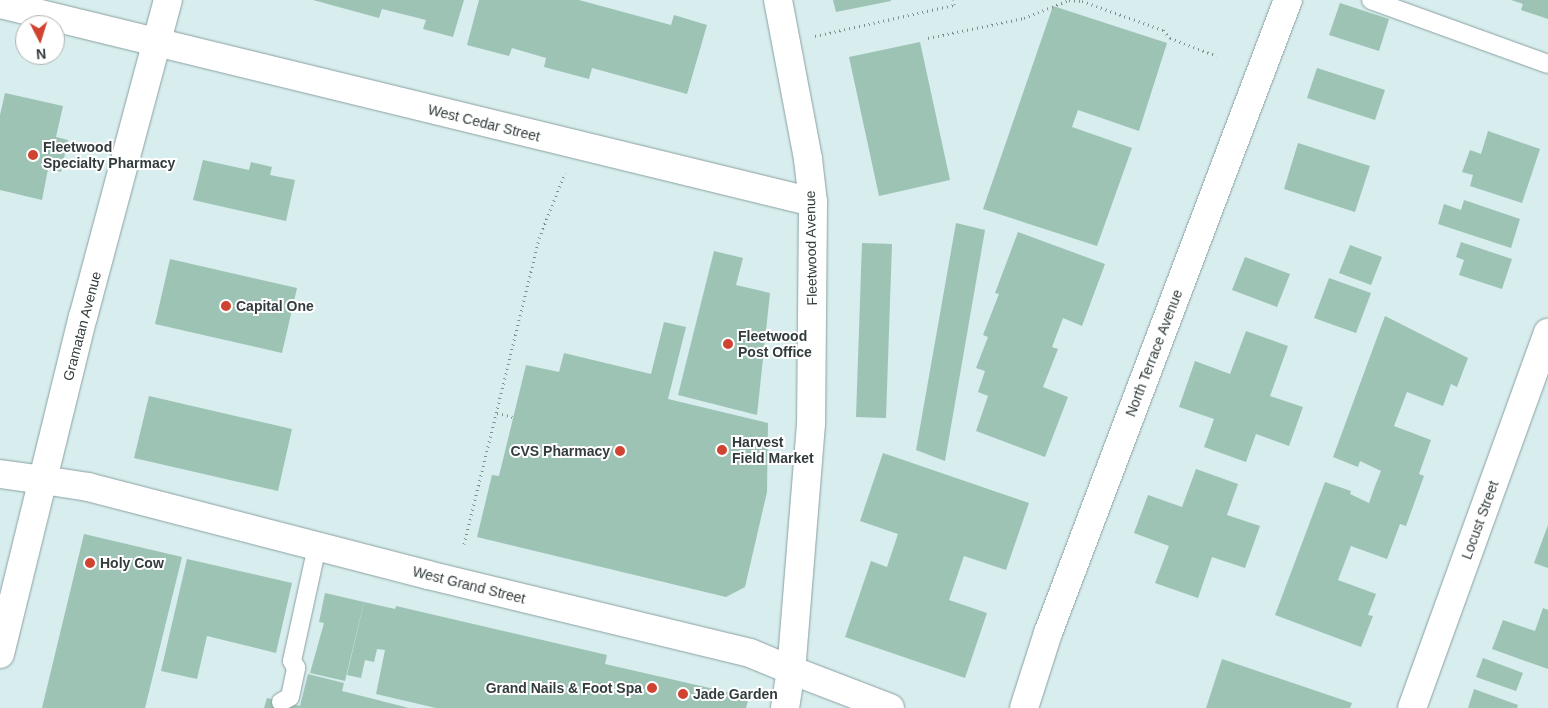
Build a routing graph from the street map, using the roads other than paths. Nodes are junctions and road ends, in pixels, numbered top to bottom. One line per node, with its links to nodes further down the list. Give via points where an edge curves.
1 (168, 0): 6 (street, Gramatan Avenue)
2 (778, 0): 8 (street, Fleetwood Avenue)
3 (1288, 0): 18 (street, North Terrace Avenue, via 1048,633)
4 (1372, 0): 7 (lane)
5 (0, 4): 6 (street, West Cedar Street)
6 (156, 44): 8 (street, West Cedar Street); 11 (street, Gramatan Avenue)
7 (1548, 64)
8 (813, 202): 14 (street, Fleetwood Avenue, via 811,424)
9 (1548, 333): 19 (street, Locust Street)
10 (0, 474): 11 (street, West Grand Street)
11 (43, 480): 12 (street, West Grand Street, via 88,487); 13 (street, Gramatan Avenue)
12 (317, 546): 14 (street, West Grand Street, via 750,653); 15 (lane, via 292,661 296,668 290,697)
13 (0, 654)
14 (791, 670): 16 (street, Fleetwood Avenue); 17 (street, West Grand Street)
15 (281, 705)
16 (785, 708)
17 (890, 708)
18 (1024, 708)
19 (1412, 708)

